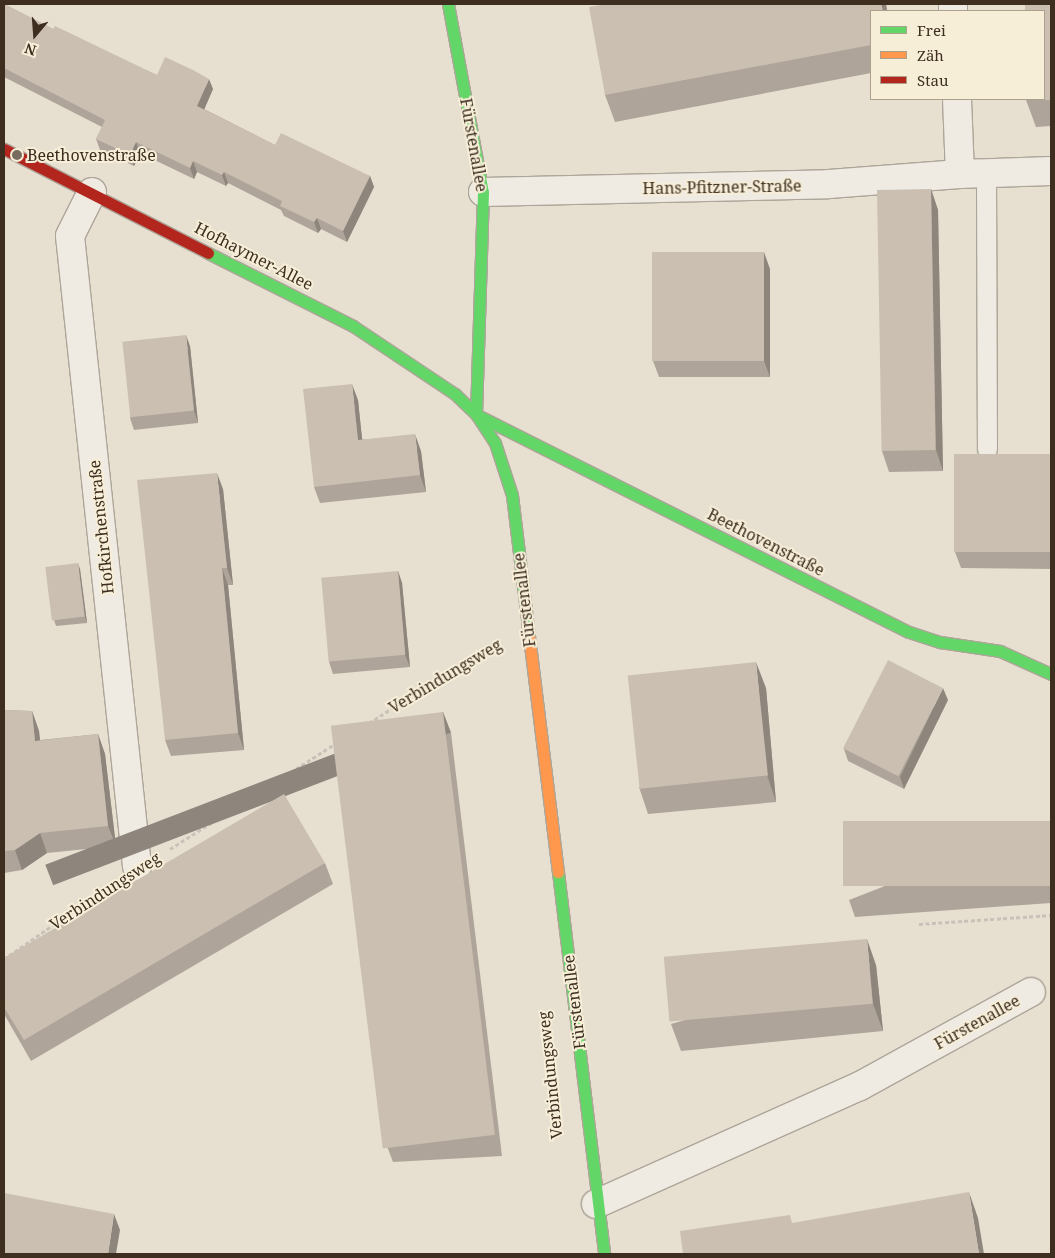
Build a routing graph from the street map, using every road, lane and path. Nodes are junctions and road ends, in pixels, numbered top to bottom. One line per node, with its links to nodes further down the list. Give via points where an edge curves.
1 (448, 4): 7 (street, Fürstenallee)
2 (956, 100): 5 (street)
3 (4, 149): 6 (street, Hofhaymer-Allee)
4 (1051, 171): 5 (street, Hans-Pfitzner-Straße)
5 (973, 174): 7 (street, Hans-Pfitzner-Straße, via 829,184); 9 (lane)
6 (92, 192): 8 (street, Hofhaymer-Allee, via 353,326 425,371); 14 (street, Hofkirchenstraße, via 70,236)
7 (483, 192): 8 (street, Fürstenallee)
8 (476, 414): 11 (street, Beethovenstraße, via 909,632 940,642 1000,651); 19 (street, Fürstenallee, via 495,443 512,495)
9 (987, 449)
10 (504, 636): 12 (path, Verbindungsweg)
11 (1051, 674)
12 (353, 732)
13 (345, 738): 14 (path, Verbindungsweg, via 177,845)
14 (137, 866): 17 (path, Verbindungsweg)
15 (1051, 915): 16 (path)
16 (919, 924)
17 (4, 959)
18 (1032, 992): 19 (street, Fürstenallee, via 860,1086)
19 (596, 1204): 20 (street, Fürstenallee)
20 (604, 1254)

